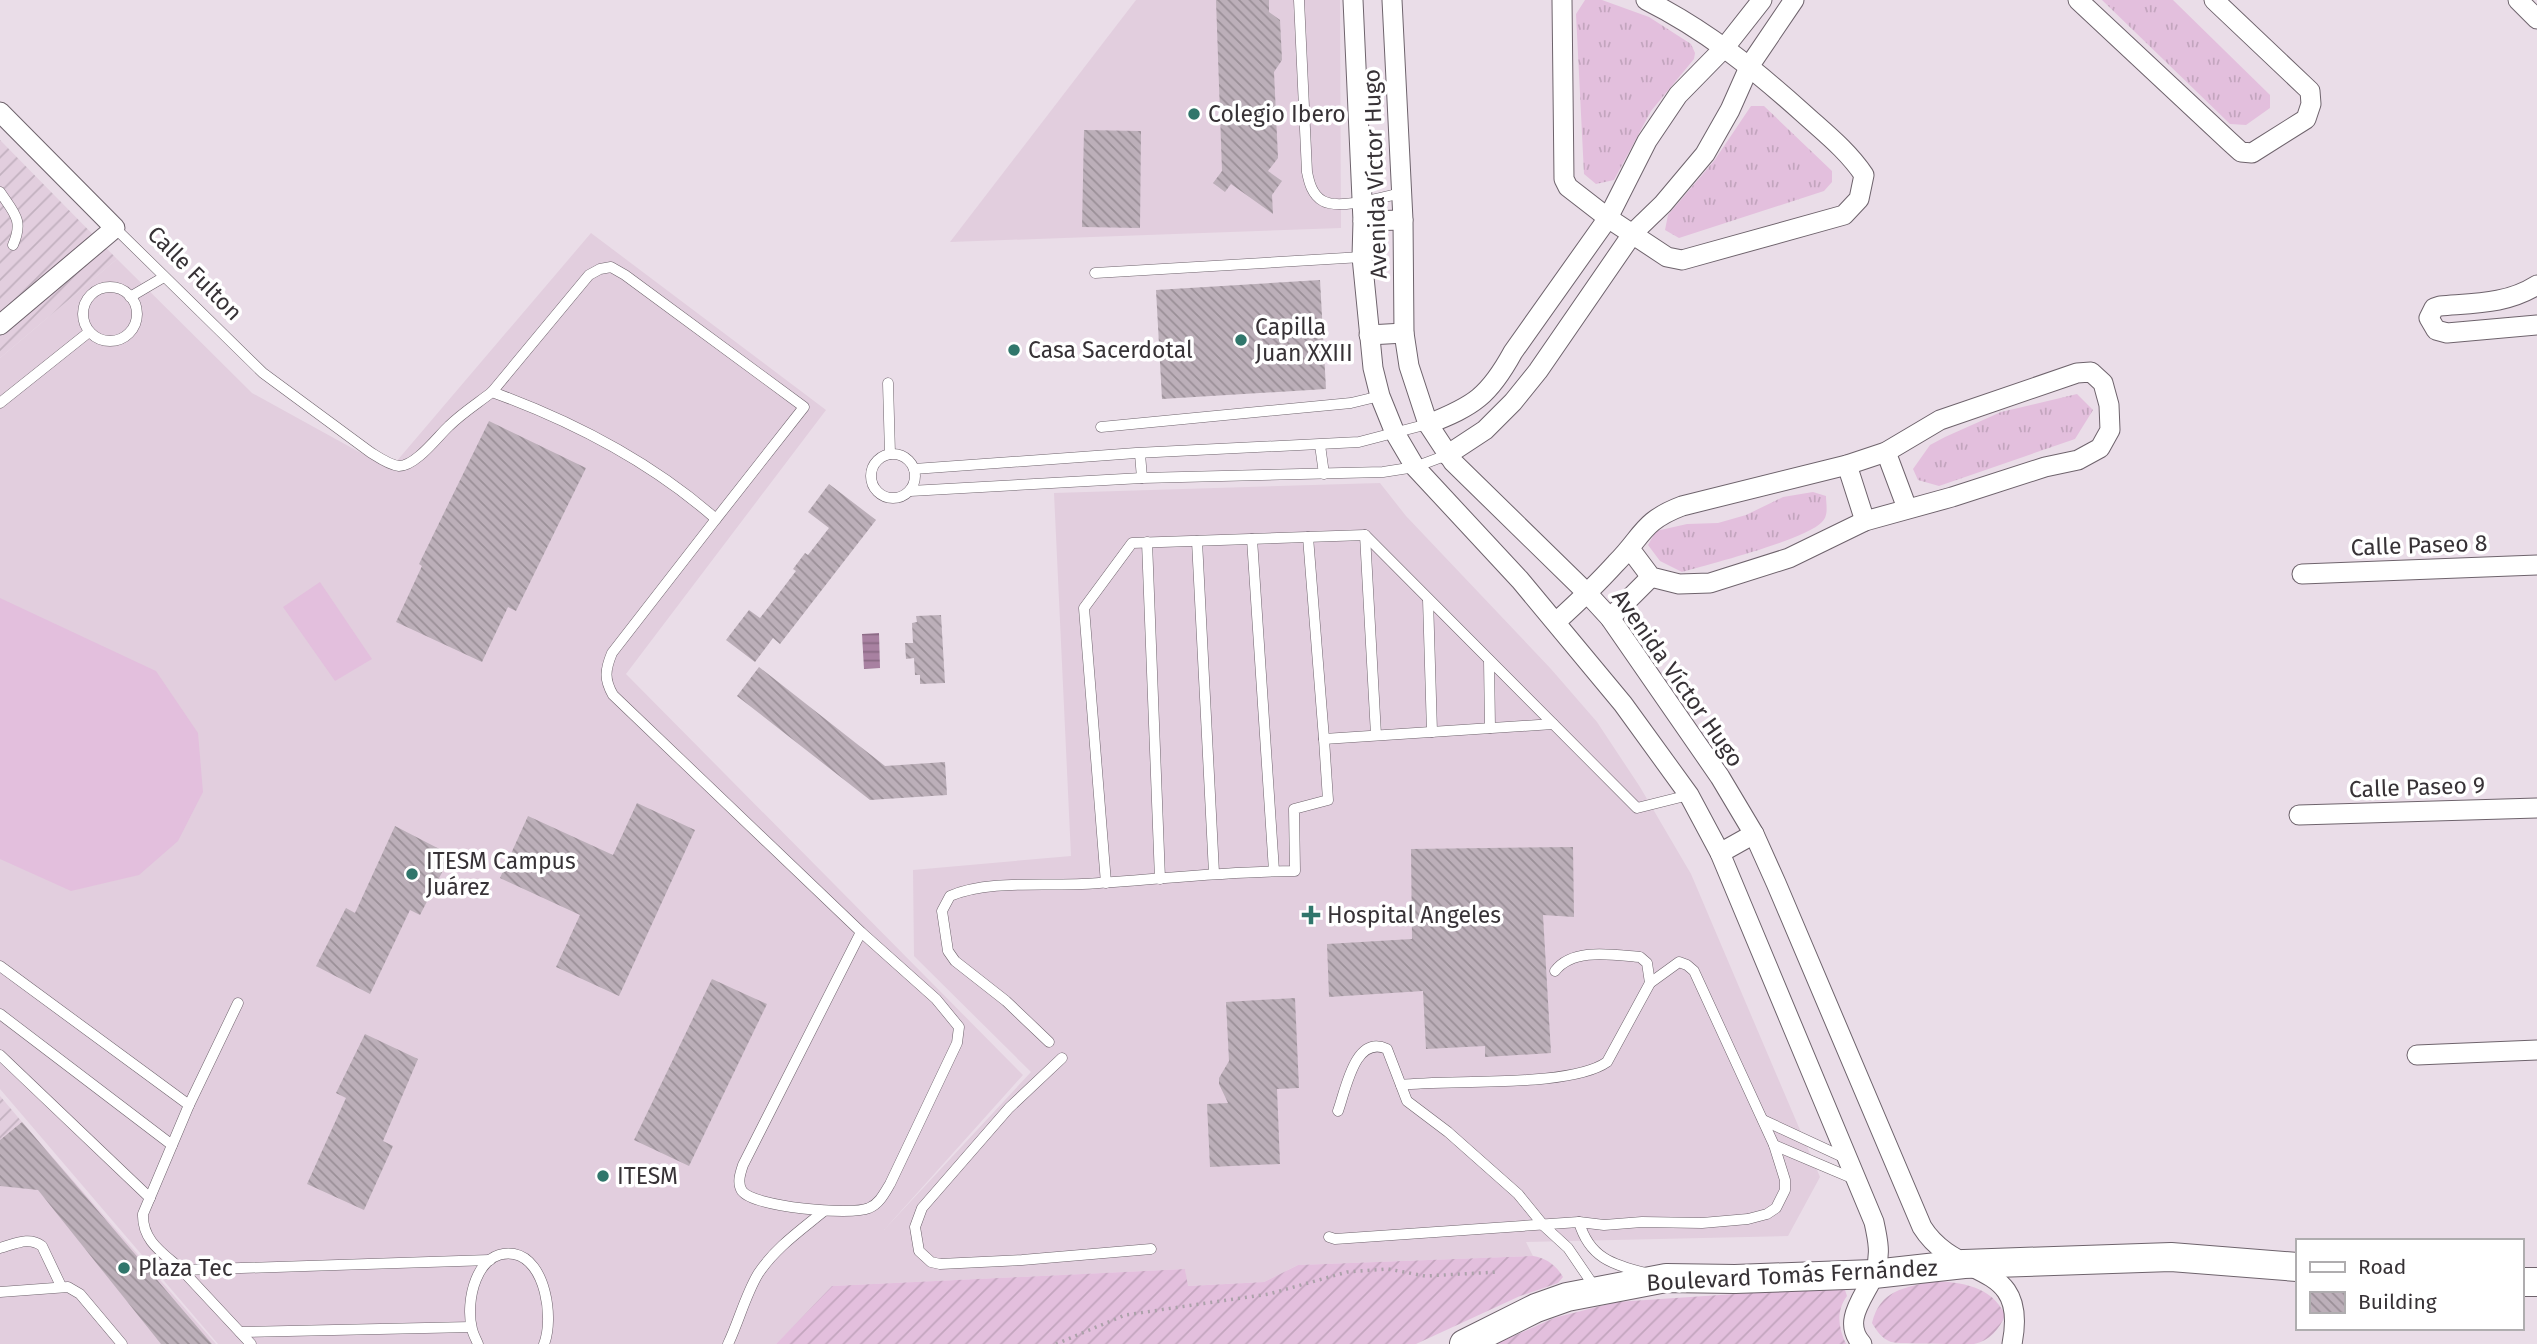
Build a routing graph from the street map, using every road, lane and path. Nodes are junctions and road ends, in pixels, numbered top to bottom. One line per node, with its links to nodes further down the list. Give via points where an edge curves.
1 (1299, 0): 17 (lane, via 1310,185 1323,201)
2 (1353, 0): 17 (street, Avenida Víctor Hugo)
3 (1392, 0): 16 (street, Avenida Víctor Hugo)
4 (1562, 0): 18 (street, via 1564,179)
5 (1646, 0): 12 (street)
6 (1762, 0): 12 (street)
7 (1794, 0): 13 (street)
8 (2078, 0): 9 (street, via 2241,152 2252,153 2306,120 2310,91)
9 (2214, 0)
10 (2518, 0): 11 (street)
11 (2537, 19)
12 (1725, 47): 13 (street); 18 (street, via 1678,95 1647,141)
13 (1750, 65): 22 (street, via 1705,154); 22 (street, via 1850,155 1864,175 1859,199 1844,215 1682,260 1667,257)
14 (0, 112): 21 (street, Calle Fulton)
15 (0, 192): 23 (lane, via 18,219)
16 (1401, 193): 17 (lane); 19 (street, Avenida Víctor Hugo)
17 (1360, 201): 20 (street, Avenida Víctor Hugo)
18 (1608, 218): 22 (street); 35 (street)
19 (1403, 220): 20 (street); 33 (street, Avenida Víctor Hugo)
20 (1363, 221): 24 (street, Avenida Víctor Hugo)
21 (115, 229): 26 (lane, Calle Fulton); 30 (street)
22 (1633, 233): 36 (street)
23 (13, 245)
24 (1362, 257): 25 (lane); 34 (street, Avenida Víctor Hugo)
25 (1096, 273)
26 (164, 276): 29 (lane); 38 (lane, Calle Fulton, via 263,373 370,452 398,466 419,456)
27 (2537, 285): 28 (street)
28 (2520, 296): 31 (street); 31 (street, via 2440,306 2429,318 2435,330 2447,333)
29 (130, 297): 32 (lane, via 136,316 127,335 108,341); 32 (lane, via 111,287 92,294 83,313)
30 (0, 325)
31 (2531, 326)
32 (89, 332): 40 (lane)
33 (1405, 333): 34 (street); 41 (street, Avenida Víctor Hugo, via 1409,366)
34 (1369, 335): 39 (street, Avenida Víctor Hugo)
35 (1513, 352): 36 (street); 41 (street, via 1500,376 1478,399 1464,410)
36 (1538, 371): 48 (street, via 1485,430)
37 (888, 383): 47 (lane)
38 (492, 392): 56 (lane, via 577,429 659,474); 56 (lane, via 589,275 611,267 804,407)
39 (1380, 396): 42 (lane, via 1351,403); 43 (street, Avenida Víctor Hugo)
40 (0, 403)
41 (1428, 424): 43 (lane); 48 (street, Avenida Víctor Hugo)
42 (1101, 427)
43 (1395, 433): 44 (lane); 50 (street, Avenida Víctor Hugo)
44 (1320, 445): 46 (lane); 52 (lane)
45 (1886, 452): 49 (street); 55 (street); 55 (street, via 1940,420 2077,373 2091,372 2103,383 2109,430 2100,449)
46 (1140, 453): 51 (lane); 53 (lane)
47 (890, 454): 51 (lane, via 905,457); 54 (lane, via 872,468 875,490 888,498)
48 (1447, 455): 50 (lane); 67 (street, Avenida Víctor Hugo)
49 (1847, 465): 57 (street); 63 (street, via 1666,512 1647,524)
50 (1415, 467): 52 (lane); 70 (street, Avenida Víctor Hugo)
51 (914, 469): 54 (lane)
52 (1324, 474): 53 (lane)
53 (1142, 478): 54 (lane)
54 (910, 491)
55 (1907, 508): 57 (street)
56 (716, 519): 86 (lane, via 611,653 605,681 613,695)
57 (1865, 521): 66 (street, via 1788,558 1710,583 1679,584)
58 (1365, 535): 59 (lane); 68 (lane); 75 (lane)
59 (1308, 537): 60 (lane); 76 (lane)
60 (1252, 539): 61 (lane); 82 (lane)
61 (1197, 541): 62 (lane); 83 (lane)
62 (1147, 542): 84 (lane); 85 (lane, via 1132,543 1084,608)
63 (1630, 549): 66 (street); 67 (street)
64 (2537, 565): 65 (street, Calle Paseo 8)
65 (2302, 574)
66 (1651, 577): 69 (street)
67 (1587, 593): 69 (street, Avenida Víctor Hugo); 70 (street)
68 (1428, 599): 71 (lane); 74 (lane)
69 (1610, 618): 80 (street, Avenida Víctor Hugo)
70 (1556, 622): 77 (street, Avenida Víctor Hugo)
71 (1489, 660): 72 (lane); 73 (lane)
72 (1553, 724): 73 (lane); 77 (lane, via 1637,808)
73 (1490, 728): 74 (lane)
74 (1432, 732): 75 (lane)
75 (1376, 735): 76 (lane)
76 (1324, 739): 82 (lane, via 1328,800 1294,809 1295,871)
77 (1689, 795): 81 (street, Avenida Víctor Hugo)
78 (2537, 808): 79 (street, Calle Paseo 9)
79 (2299, 815)
80 (1754, 834): 81 (street); 113 (street, Avenida Víctor Hugo, via 1922,1227 1942,1251)
81 (1720, 853): 103 (street, Avenida Víctor Hugo)
82 (1274, 871): 83 (lane)
83 (1214, 873): 84 (lane)
84 (1160, 878): 85 (lane)
85 (1106, 883): 92 (lane, via 961,891 945,902 942,911 948,951 955,961)
86 (861, 932): 106 (lane, via 740,1176 741,1190 752,1198); 106 (lane, via 956,1020 959,1034 883,1195 861,1211)
87 (0, 966): 98 (lane)
88 (1555, 971): 89 (lane, via 1581,956 1640,957 1647,963)
89 (1650, 983): 97 (lane, via 1607,1062 1597,1069 1535,1078); 100 (lane, via 1679,962 1694,971)
90 (237, 1003): 98 (lane)
91 (0, 1014): 101 (lane)
92 (1049, 1042)
93 (2537, 1050): 95 (street)
94 (0, 1055): 105 (lane)
95 (2417, 1055)
96 (1062, 1058): 111 (lane, via 1009,1108 928,1199 915,1227 919,1251 940,1264)
97 (1401, 1085): 99 (lane, via 1387,1049 1374,1045 1359,1056); 108 (lane, via 1407,1101 1518,1194)
98 (189, 1105): 101 (lane)
99 (1338, 1111)
100 (1763, 1120): 102 (lane); 103 (lane)
101 (172, 1145): 105 (lane)
102 (1774, 1145): 104 (lane); 107 (lane, via 1785,1190 1776,1208 1767,1214 1702,1223)
103 (1849, 1160): 104 (street, Avenida Víctor Hugo)
104 (1857, 1180): 117 (street, Avenida Víctor Hugo, via 1879,1242)
105 (150, 1198): 115 (lane, via 142,1226 147,1238)
106 (824, 1211): 128 (lane, via 768,1262 748,1294)
107 (1579, 1222): 108 (lane); 118 (lane, via 1584,1239 1599,1256 1623,1268)
108 (1544, 1226): 109 (lane); 120 (lane, via 1568,1248)
109 (1329, 1237)
110 (0, 1248): 119 (lane, via 31,1240 38,1243)
111 (1151, 1249)
112 (490, 1260): 115 (lane); 122 (lane, via 473,1286); 127 (lane, via 515,1254 529,1262 540,1279 549,1314)
113 (1964, 1264): 114 (main road, Boulevard Tomás Fernández, via 2171,1257); 117 (main road, Boulevard Tomás Fernández); 132 (street, Avenida Víctor Hugo, via 1995,1280 2013,1299 2016,1327)
114 (2296, 1267)
115 (181, 1270): 123 (lane)
116 (1499, 1272): 129 (path, via 1425,1276 1388,1269 1347,1272 1269,1294 1125,1315)
117 (1874, 1274): 118 (main road, Boulevard Tomás Fernández); 131 (street, via 1855,1309 1854,1326)
118 (1666, 1278): 120 (main road, Boulevard Tomás Fernández)
119 (61, 1286): 121 (lane); 124 (lane, via 80,1294)
120 (1597, 1291): 130 (main road, Boulevard Tomás Fernández, via 1536,1308)
121 (0, 1292)
122 (471, 1327): 123 (lane); 126 (lane)
123 (240, 1332): 125 (lane)
124 (121, 1344)
125 (251, 1344)
126 (478, 1344)
127 (544, 1344)
128 (728, 1344)
129 (1056, 1344)
130 (1464, 1344)
131 (1863, 1344)
132 (2012, 1344)

